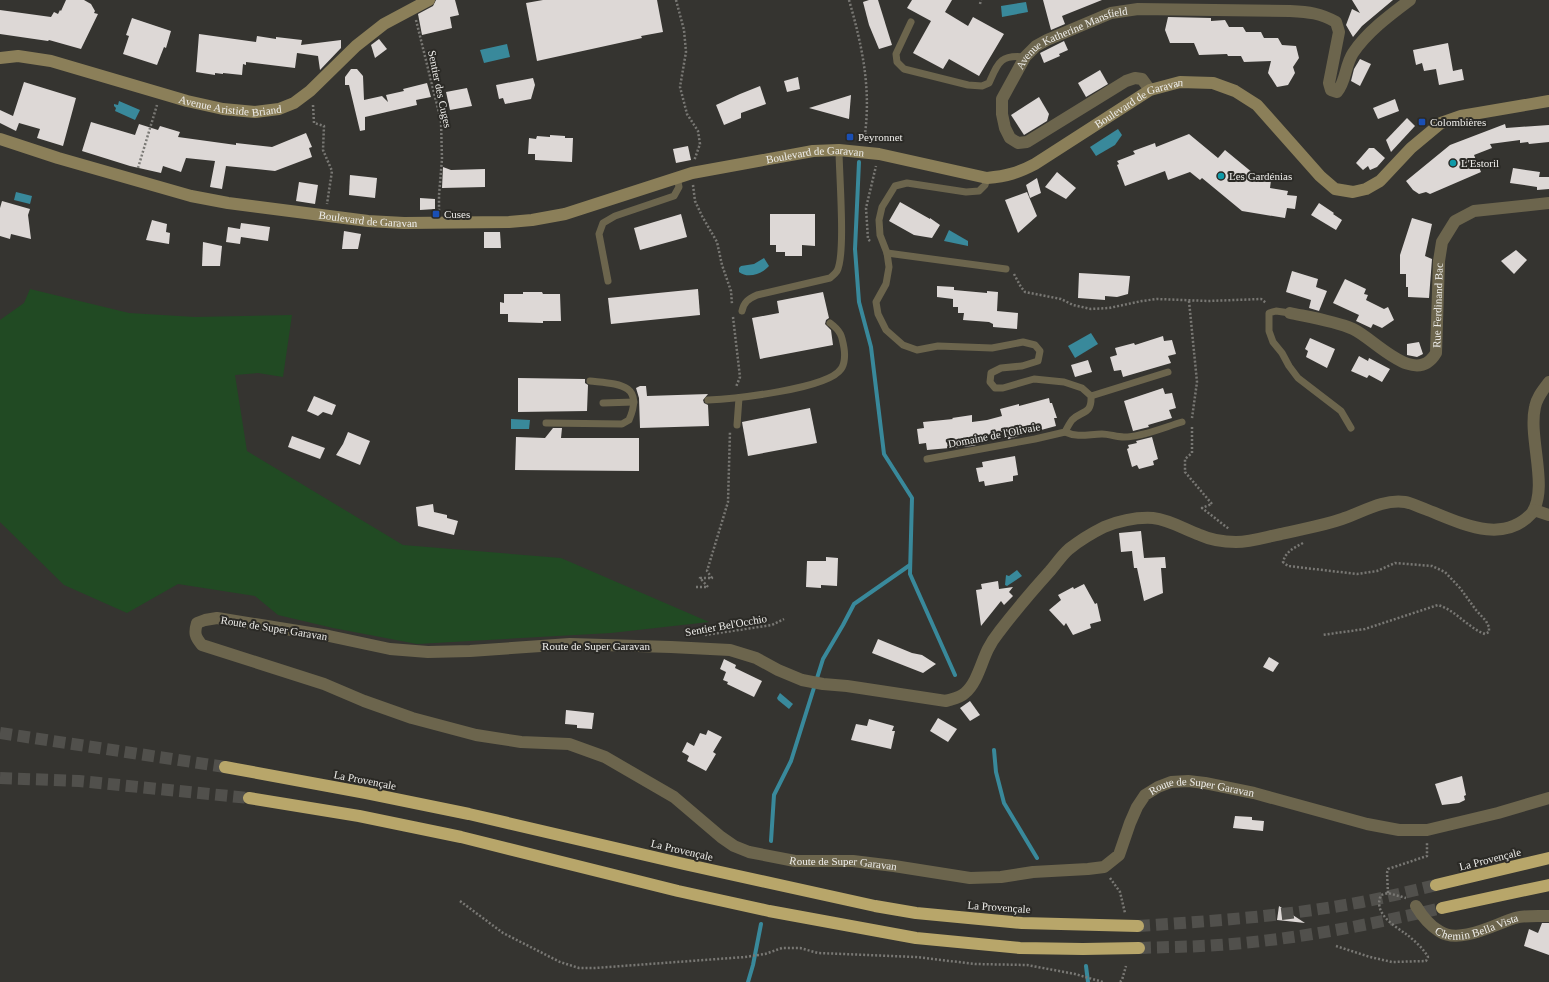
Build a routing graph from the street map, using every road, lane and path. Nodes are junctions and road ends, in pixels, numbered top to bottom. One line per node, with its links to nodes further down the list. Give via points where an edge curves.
1 (429, 0): 5 (street, Avenue Aristide Briand)
2 (676, 0): 16 (path, via 684,30 686,52 680,87 687,114 698,131 700,144)
3 (848, 0): 15 (path, via 858,32 868,92 865,134 881,143)
4 (1410, 0): 7 (street, Avenue Katherine Mansfield, via 1377,26 1353,53 1341,88 1337,92 1331,90 1328,83 1339,32 1336,22 1313,12 1138,9 1111,13 1047,40)
5 (413, 9): 10 (street, Avenue Aristide Briand, via 384,24 356,46); 22 (path, Sentier des Cuges, via 441,121)
6 (911, 22): 7 (lane, via 896,54 897,62 904,69 968,85 982,86 989,83 998,62 1007,57)
7 (1025, 57): 9 (street, Avenue Katherine Mansfield, via 1002,99 1005,128 1010,138 1018,143 1027,142 1130,79 1142,79)
8 (0, 58): 11 (street, Avenue Aristide Briand, via 18,56 51,61)
9 (1150, 90): 12 (street, Boulevard de Garavan, via 1180,82 1196,82 1213,83 1235,91 1257,105 1335,190 1353,192 1366,189 1380,181 1411,148 1441,123 1460,116); 18 (street, Boulevard de Garavan, via 1035,164 1017,173)
10 (310, 91): 11 (street, Avenue Aristide Briand, via 294,103 279,109 255,112 223,109); 21 (path, via 314,123 324,126 323,150 332,171)
11 (160, 93): 19 (path)
12 (1549, 102)
13 (0, 139): 19 (street, Boulevard de Garavan)
14 (838, 150): 15 (street, Boulevard de Garavan); 16 (street, Boulevard de Garavan, via 813,151); 27 (lane, via 841,238 837,271 830,278 757,295 744,303)
15 (879, 154): 18 (street, Boulevard de Garavan); 23 (path, via 866,208 868,239)
16 (692, 173): 17 (street, Boulevard de Garavan)
17 (677, 177): 22 (street, Boulevard de Garavan, via 551,217 509,222); 25 (lane, via 679,187 674,196 615,216 603,223 599,234)
18 (988, 178): 23 (lane, via 979,191 966,192 907,183 895,186 882,207 879,220 880,235)
19 (135, 180): 21 (street, Boulevard de Garavan, via 228,203)
20 (1549, 203): 29 (street, Rue Ferdinand Bac, via 1474,211 1455,221 1442,242 1436,353 1432,361 1416,366 1403,363 1353,329)
21 (325, 216): 22 (street, Boulevard de Garavan, via 368,221)
22 (440, 222)
23 (887, 253): 24 (lane); 34 (lane, via 889,267 886,284 876,302 878,314 886,330 903,345 917,350 938,346 992,348 1023,342 1035,345 1040,352 1038,361 1001,368 991,373 990,382 995,388 1034,379 1064,382 1082,388)
24 (1006, 269): 26 (path, via 1013,272 1025,292 1061,299 1091,309 1109,308 1142,300)
25 (608, 281)
26 (1189, 301): 28 (path, via 1261,299 1266,302); 39 (path, via 1197,382)
27 (742, 311)
28 (1269, 313): 29 (lane, Rue Ferdinand Bac); 44 (lane, via 1269,331 1288,366 1298,378 1341,411)
29 (1290, 313)
30 (830, 323): 35 (lane, via 841,334 845,355 841,369 828,379 802,387)
31 (1168, 372): 34 (lane)
32 (590, 381): 37 (lane, via 623,385 629,389)
33 (1549, 382): 47 (street, Route de Super Garavan, via 1538,397 1534,408 1541,477 1540,497)
34 (1091, 396): 45 (lane, via 1091,405 1073,419)
35 (739, 398): 36 (lane); 42 (lane)
36 (708, 400)
37 (634, 402): 38 (lane); 41 (lane, via 629,420 622,424)
38 (604, 403)
39 (1192, 419)
40 (1182, 422): 45 (lane, Domaine de l'Olivaie, via 1124,437 1102,434 1081,436)
41 (546, 423)
42 (737, 425)
43 (1192, 426): 50 (path, via 1192,453 1185,459 1185,472 1212,504 1202,508 1229,529)
44 (1351, 428)
45 (1065, 432): 46 (lane, Domaine de l'Olivaie)
46 (927, 459)
47 (1534, 510): 48 (street); 50 (street, Route de Super Garavan, via 1515,526 1504,530 1489,530 1406,502 1389,502 1328,523)
48 (1549, 515)
49 (1306, 541): 52 (path, via 1289,551 1283,562 1288,566 1357,574 1377,571 1395,563 1432,566 1445,572 1490,627 1486,634 1479,632 1447,608 1438,605 1365,629)
50 (1237, 542): 59 (street, Route de Super Garavan, via 1211,539 1154,518 1120,522 1084,538 1068,550 999,632 966,693 946,701 802,680 756,658 730,650 570,644 428,652 390,649 329,636 217,618 197,623 195,630 196,638 202,645 324,684 412,718 476,735 520,742 569,744 604,757 674,797 721,837 749,852 795,861 853,861 970,878)
51 (784, 619): 53 (path, Sentier Bel'Occhio, via 772,625)
52 (1322, 635)
53 (698, 637)
54 (225, 767): 68 (highway, La Provençale, via 469,814 684,864 896,909 1022,923)
55 (249, 798): 70 (highway, via 359,816 461,837 769,911 916,938 1020,948)
56 (1549, 798): 57 (street, Route de Super Garavan)
57 (1427, 830): 59 (street, Route de Super Garavan, via 1399,830 1367,824 1254,793 1205,783 1171,782 1145,795 1130,822 1119,855); 62 (path, via 1427,856 1388,869)
58 (1549, 858): 61 (highway, La Provençale)
59 (1104, 867): 66 (path, via 1120,892)
60 (1549, 884): 65 (highway)
61 (1436, 885)
62 (1388, 893): 64 (path, via 1407,899); 69 (path, via 1381,895 1379,900 1381,912 1424,952 1428,957 1426,961 1392,962)
63 (460, 901): 72 (path, via 503,933 560,962 579,968 745,956 765,954 782,948 800,948 818,953 1027,965)
64 (1416, 906): 67 (street, Chemin Bella Vista, via 1426,921 1440,932 1454,936 1516,918)
65 (1442, 908)
66 (1126, 916)
67 (1549, 916)
68 (1138, 926)
69 (1336, 946)
70 (1139, 948)
71 (1126, 966): 73 (path)
72 (1103, 982)
73 (1120, 982)

